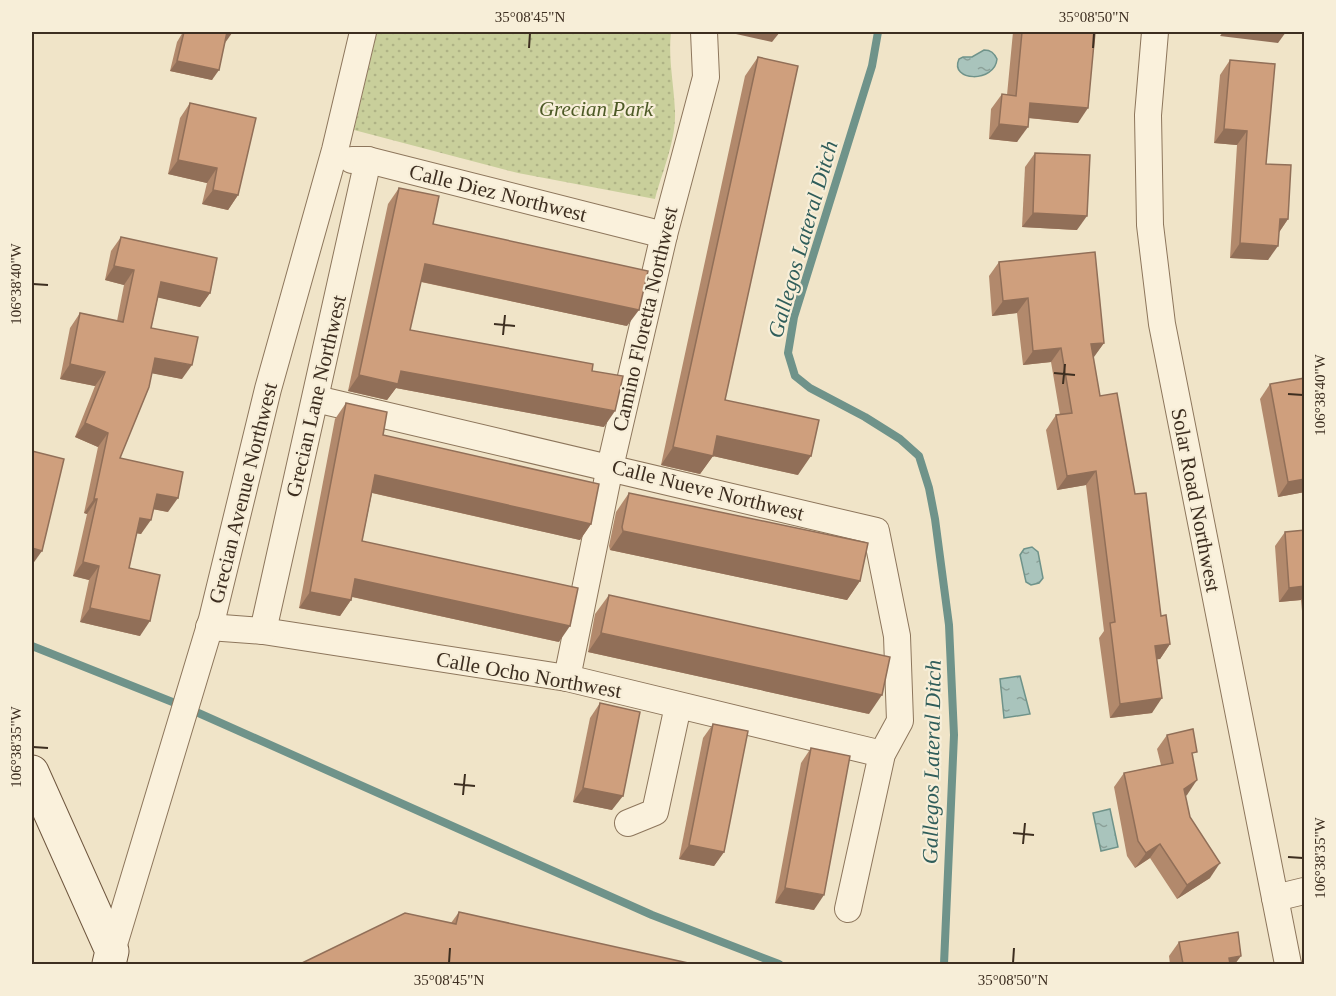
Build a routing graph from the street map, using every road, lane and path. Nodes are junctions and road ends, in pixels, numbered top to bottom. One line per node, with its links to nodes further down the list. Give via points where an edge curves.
1 (363, 32): 4 (street, Grecian Avenue Northwest)
2 (704, 32): 6 (street, Camino Floretta Northwest, via 706,77)
3 (1155, 32): 17 (street, Solar Road Northwest, via 1148,115 1150,225 1162,324)
4 (332, 160): 5 (street, Calle Diez Northwest); 9 (street, Grecian Avenue Northwest, via 268,389)
5 (368, 160): 6 (street, Calle Diez Northwest); 7 (street, Grecian Lane Northwest)
6 (664, 235): 8 (street, Camino Floretta Northwest)
7 (316, 399): 8 (street, Calle Nueve Northwest); 10 (street, Grecian Lane Northwest)
8 (610, 467): 11 (street, Camino Floretta Northwest); 13 (street, Calle Nueve Northwest, via 876,531 897,636 900,721)
9 (209, 627): 10 (street, Calle Ocho Northwest); 19 (street, Grecian Avenue Northwest)
10 (263, 631): 11 (street, Calle Ocho Northwest)
11 (567, 678): 12 (street, Calle Ocho Northwest)
12 (678, 706): 13 (street, Calle Ocho Northwest); 15 (street, via 655,812)
13 (882, 754): 18 (street)
14 (32, 772): 19 (street)
15 (628, 823)
16 (1305, 891): 17 (street)
17 (1275, 898): 20 (street, Solar Road Northwest)
18 (848, 909)
19 (111, 958)
20 (1288, 964)

